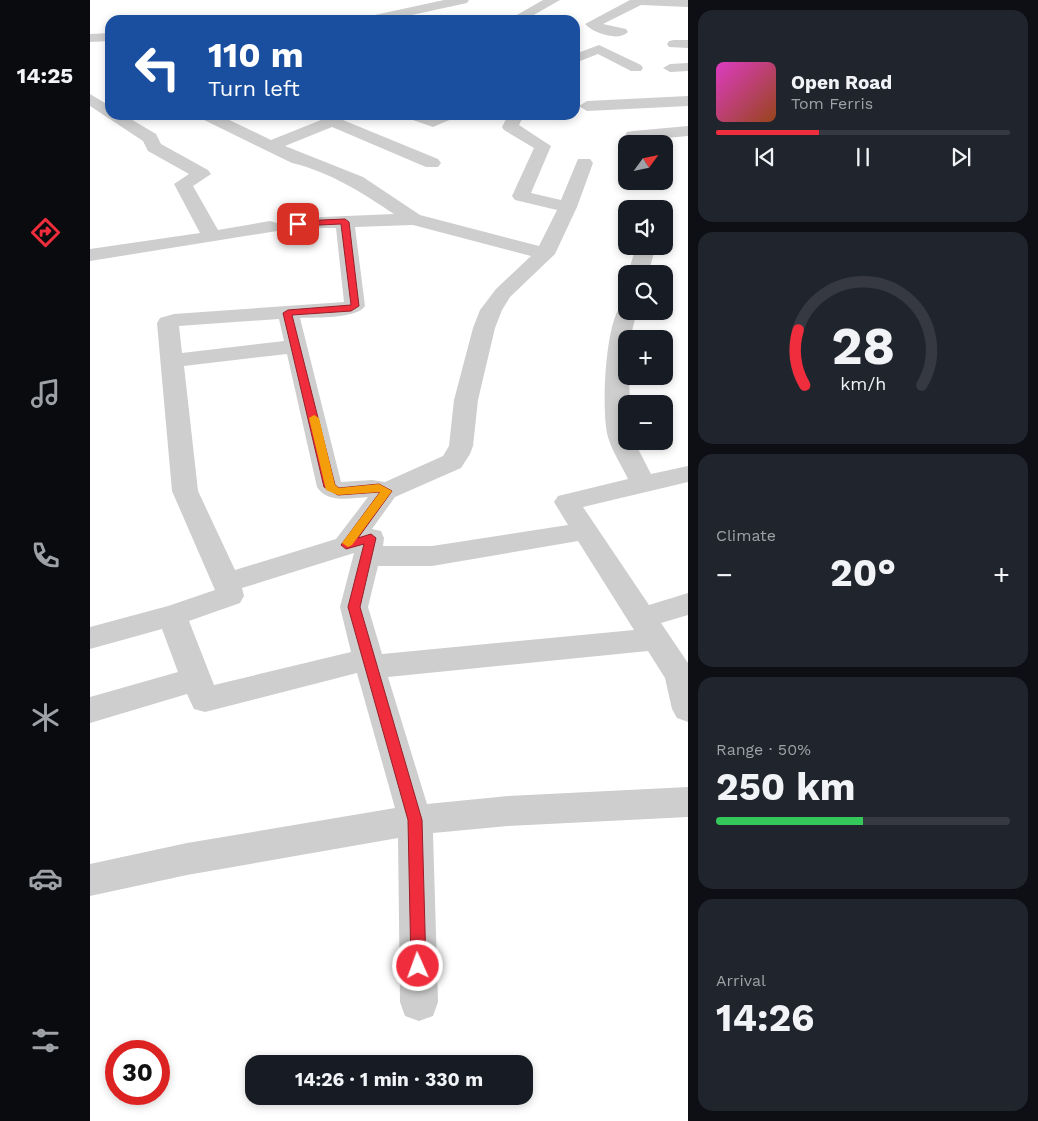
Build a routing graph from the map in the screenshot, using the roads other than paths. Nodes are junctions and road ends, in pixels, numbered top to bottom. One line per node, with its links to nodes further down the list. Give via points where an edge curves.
1 (461, 0): 6 (street)
2 (553, 0): 7 (street)
3 (640, 0): 4 (street); 8 (street, via 592,24)
4 (660, 1): 5 (street)
5 (688, 3)
6 (393, 15)
7 (524, 15)
8 (621, 32)
9 (105, 37): 10 (street)
10 (90, 38)
11 (580, 57): 13 (street, via 599,49)
12 (688, 67): 14 (street)
13 (636, 68)
14 (670, 68)
15 (105, 95): 16 (street)
16 (90, 98): 19 (street)
17 (688, 101): 18 (street)
18 (586, 106)
19 (105, 109)
20 (121, 120): 33 (street, via 150,138 154,147 202,174 183,184)
21 (216, 120): 25 (street)
22 (514, 120): 28 (street, via 510,127 543,146 521,196)
23 (688, 131): 24 (street)
24 (644, 135)
25 (271, 146): 26 (street, via 332,121); 29 (street, via 357,182)
26 (432, 163)
27 (584, 163): 28 (street)
28 (568, 207): 34 (street)
29 (413, 219): 30 (street); 34 (street)
30 (345, 222): 31 (street); 36 (street, via 355,306)
31 (298, 224)
32 (270, 227): 33 (street)
33 (212, 238): 35 (street)
34 (545, 254): 42 (street, via 491,310 466,400 458,454 452,462)
35 (90, 255)
36 (288, 313): 38 (street); 39 (street, via 170,320)
37 (625, 320): 41 (street, via 619,340 617,379 620,436)
38 (296, 346): 39 (street); 42 (street, via 330,487 338,492 379,487)
39 (172, 361): 45 (street, via 185,491)
40 (688, 474): 41 (street)
41 (644, 485): 43 (street, via 567,502)
42 (386, 491): 44 (street)
43 (585, 531): 44 (street, via 432,556); 48 (street)
44 (356, 551): 45 (street); 50 (street, via 354,607)
45 (227, 584): 47 (street, via 230,596)
46 (688, 604): 48 (street)
47 (172, 616): 49 (street); 51 (street)
48 (649, 628): 50 (street); 52 (street, via 680,676)
49 (90, 638)
50 (369, 663): 51 (street, via 205,700); 55 (street)
51 (196, 679): 53 (street)
52 (688, 709)
53 (90, 710)
54 (688, 802): 55 (street, via 508,811)
55 (415, 820): 56 (street, via 187,859); 57 (street)
56 (90, 880)
57 (420, 1002)

